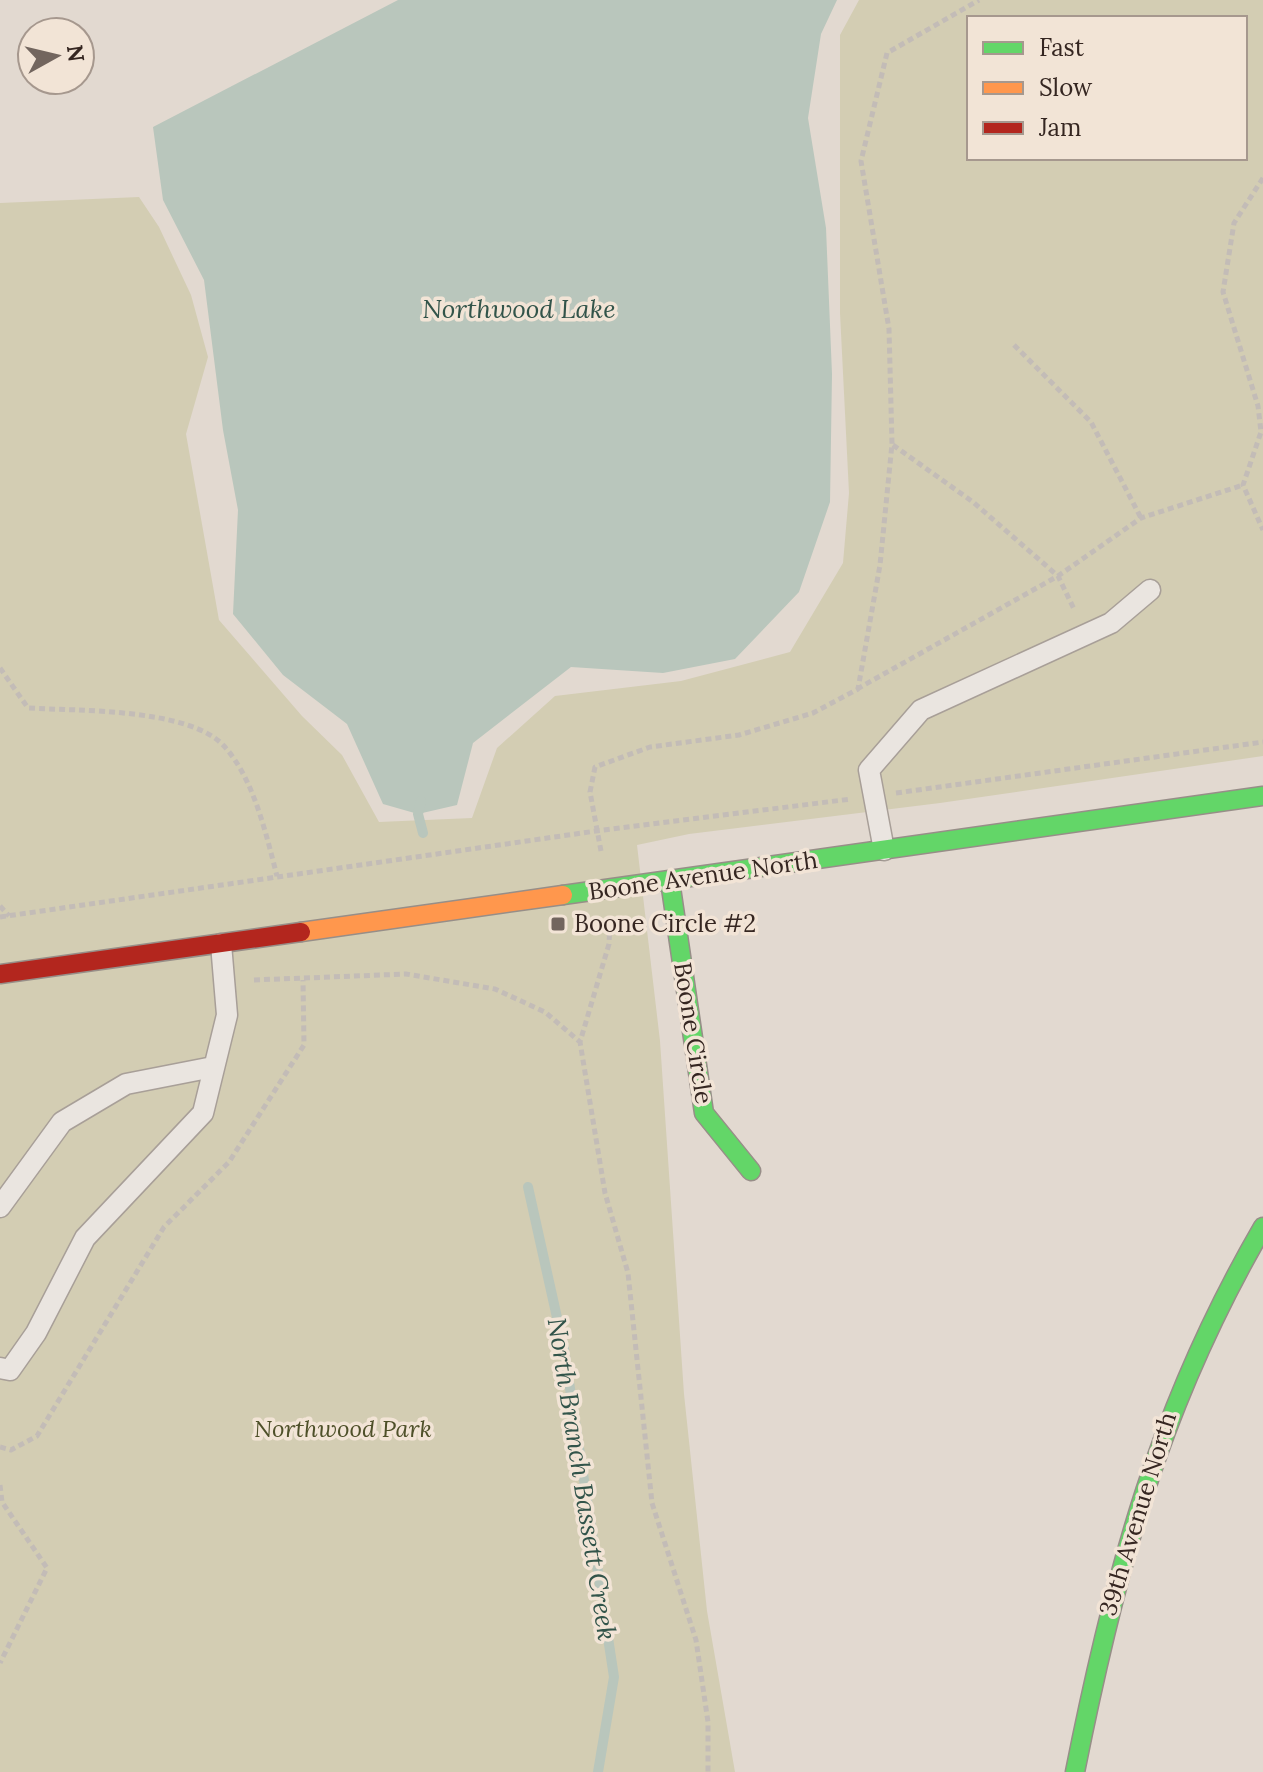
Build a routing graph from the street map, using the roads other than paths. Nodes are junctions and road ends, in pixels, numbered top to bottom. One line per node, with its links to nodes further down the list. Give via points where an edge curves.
1 (1150, 590): 3 (lane, via 1111,623 921,710 869,770)
2 (1263, 796): 3 (street, Boone Avenue North)
3 (884, 850): 4 (street, Boone Avenue North)
4 (670, 881): 5 (street, Boone Avenue North); 8 (street, Boone Circle, via 704,1113)
5 (221, 944): 6 (street, Boone Avenue North); 7 (lane, via 227,1015)
6 (0, 974)
7 (213, 1067): 9 (lane, via 126,1084 62,1122); 11 (lane, via 203,1113 85,1238 36,1333 10,1370)
8 (751, 1171)
9 (0, 1207)
10 (1263, 1227): 12 (street, 39th Avenue North, via 1234,1272 1174,1397 1138,1499 1099,1647)
11 (0, 1368)
12 (1075, 1772)

